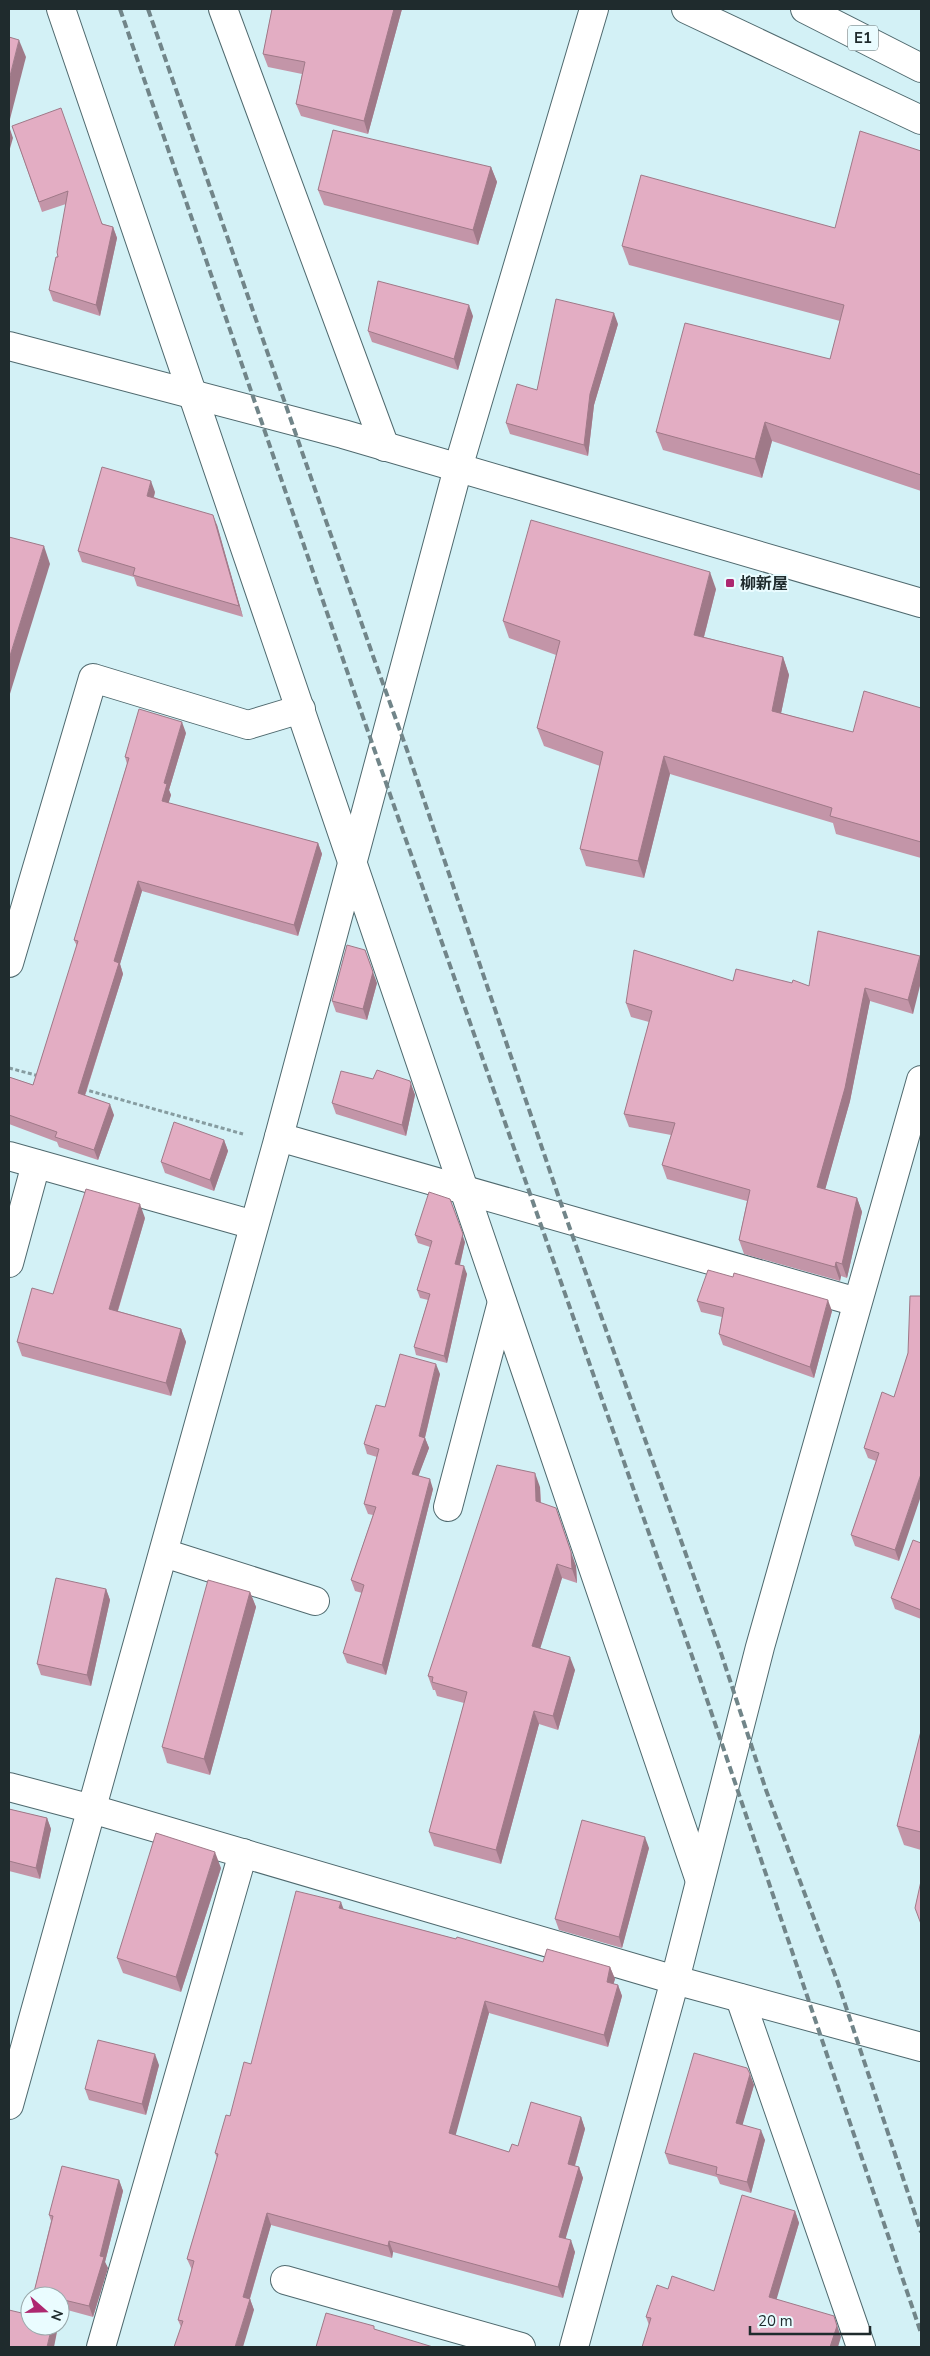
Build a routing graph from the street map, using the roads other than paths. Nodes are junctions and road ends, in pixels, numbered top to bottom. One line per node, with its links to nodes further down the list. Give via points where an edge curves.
1 (61, 9): 9 (main road)
2 (223, 9): 10 (main road)
3 (594, 9): 11 (main road)
4 (686, 9): 7 (main road)
5 (805, 9): 6 (main road, E1)
6 (921, 68)
7 (921, 120)
8 (9, 346): 9 (main road)
9 (192, 395): 10 (main road); 13 (main road)
10 (385, 446): 11 (main road)
11 (458, 468): 12 (main road); 14 (main road)
12 (921, 603)
13 (301, 709): 14 (main road); 15 (main road, via 248,725 92,678)
14 (352, 859): 17 (main road); 20 (main road)
15 (9, 964)
16 (921, 1080): 24 (main road)
17 (278, 1141): 20 (main road); 21 (main road)
18 (9, 1156): 19 (main road)
19 (36, 1164): 21 (main road); 22 (main road)
20 (464, 1190): 23 (main road); 24 (main road)
21 (254, 1225): 26 (main road)
22 (9, 1263)
23 (502, 1302): 25 (main road); 31 (main road)
24 (858, 1302): 31 (main road, via 760,1647)
25 (448, 1506)
26 (164, 1553): 27 (main road); 29 (main road)
27 (315, 1601)
28 (9, 1787): 29 (main road)
29 (92, 1809): 30 (main road); 35 (main road)
30 (243, 1853): 32 (main road); 37 (main road)
31 (700, 1881): 32 (main road)
32 (675, 1980): 33 (main road); 39 (main road)
33 (740, 1998): 34 (main road); 40 (main road)
34 (921, 2047)
35 (9, 2105)
36 (284, 2280): 38 (main road)
37 (101, 2347)
38 (522, 2347)
39 (574, 2347)
40 (861, 2347)

